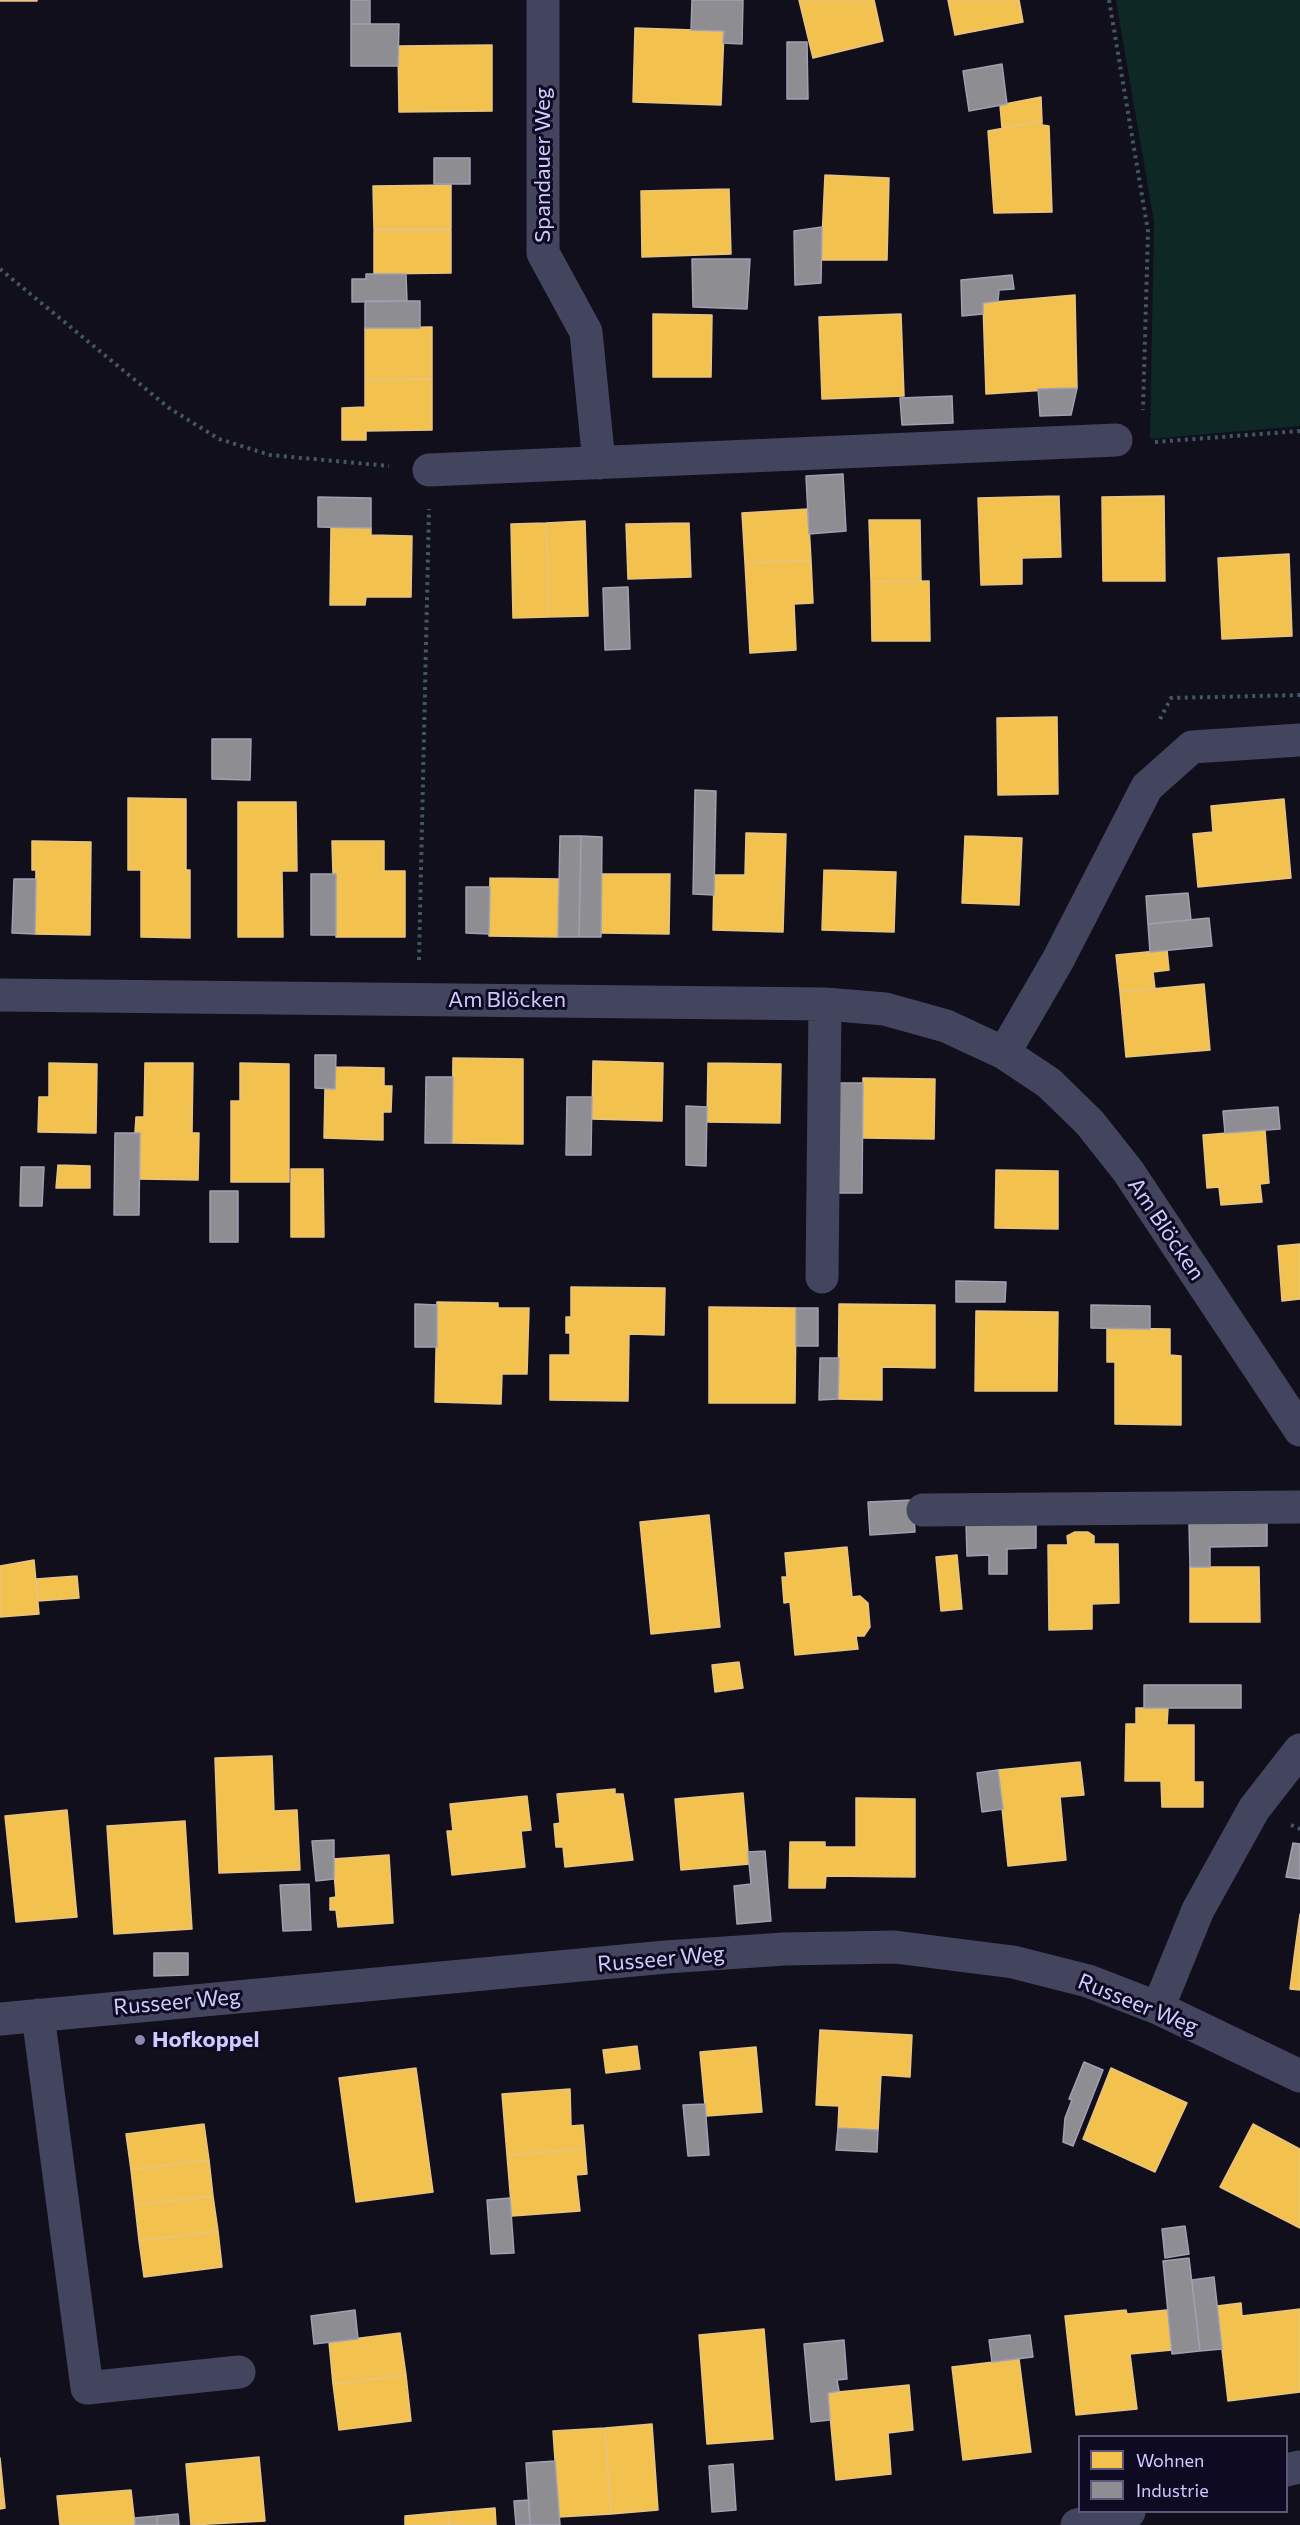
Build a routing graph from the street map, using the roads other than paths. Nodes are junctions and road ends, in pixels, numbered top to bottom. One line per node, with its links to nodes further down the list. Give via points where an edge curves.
1 (543, 0): 3 (street, Spandauer Weg, via 543,252 586,332)
2 (1129, 442): 3 (street)
3 (599, 463): 4 (street)
4 (429, 470)
5 (1300, 740): 8 (street, via 1192,747 1147,787)
6 (0, 995): 7 (street, Am Blöcken)
7 (825, 1004): 8 (street, Am Blöcken, via 885,1009 946,1026); 9 (street)
8 (1005, 1053): 10 (street, Am Blöcken, via 1049,1083 1090,1123 1128,1171)
9 (822, 1277)
10 (1300, 1430)
11 (1300, 1507): 12 (street)
12 (923, 1510)
13 (1300, 1750): 14 (street, via 1254,1809 1203,1900)
14 (1158, 2008): 15 (street, Russeer Weg, via 1088,1981 1013,1962 895,1947 666,1957); 17 (street, Russeer Weg)
15 (39, 2015): 16 (street, Russeer Weg); 18 (street, via 87,2388)
16 (0, 2019)
17 (1300, 2076)
18 (239, 2372)
19 (1122, 2513): 20 (street)
20 (1077, 2525)

